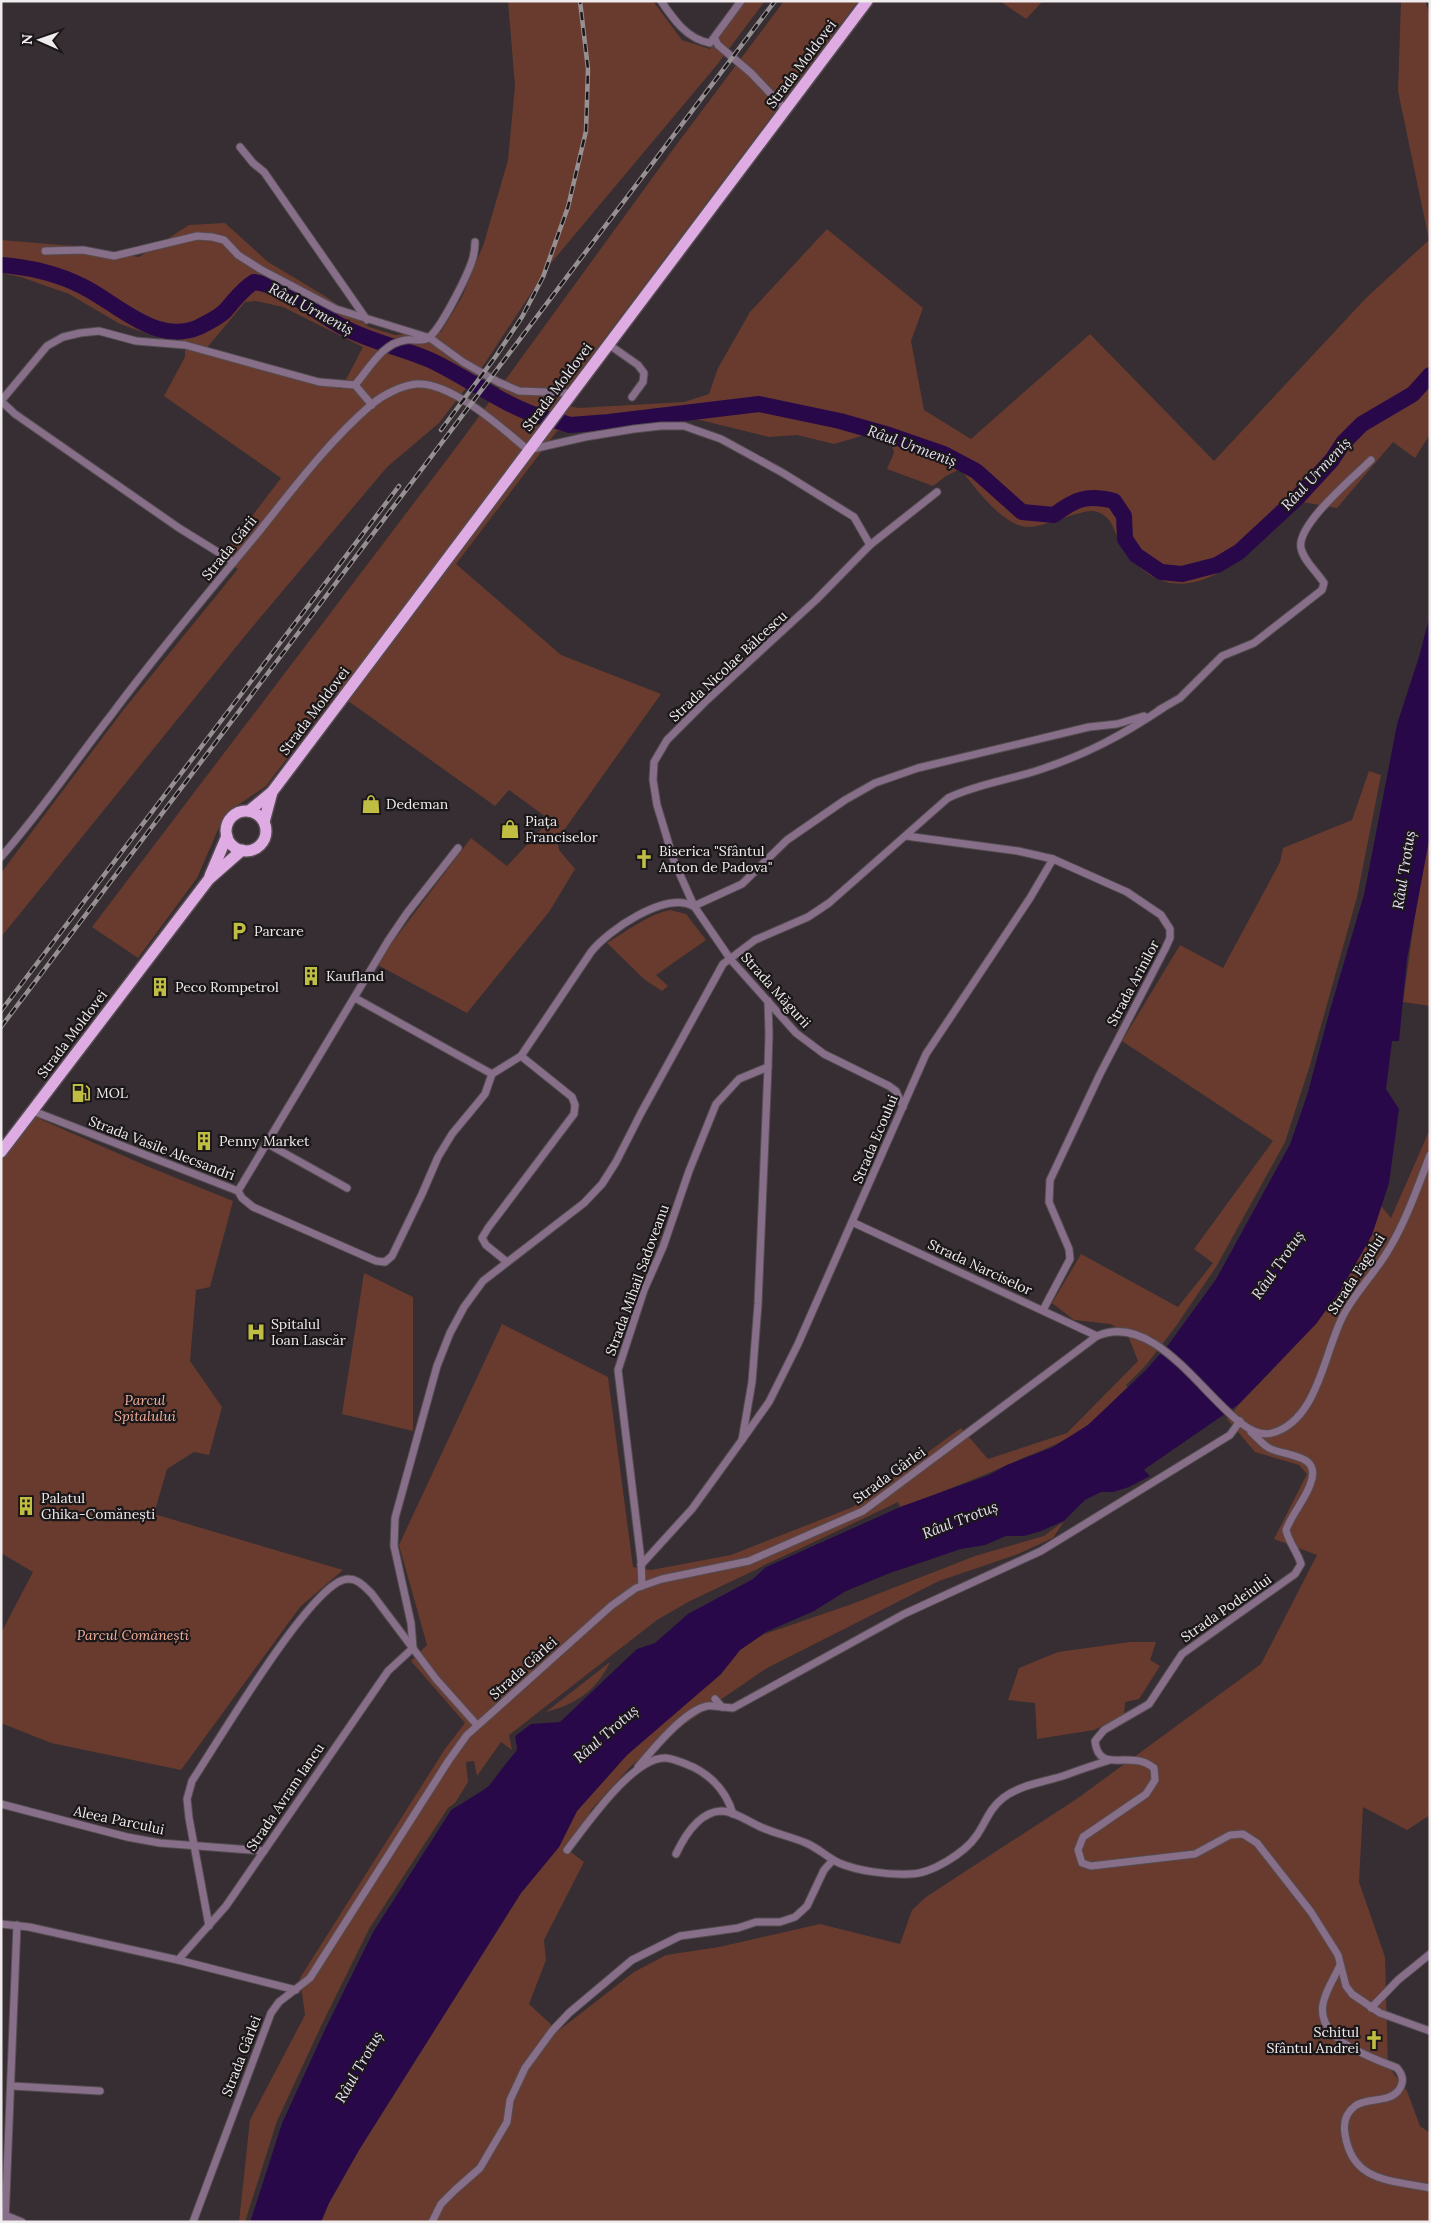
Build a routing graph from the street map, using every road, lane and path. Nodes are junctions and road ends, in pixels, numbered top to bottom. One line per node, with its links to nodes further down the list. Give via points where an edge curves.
1 (661, 1): 4 (street, via 692,38 710,43)
2 (741, 1): 4 (street)
3 (867, 1): 5 (main road, Strada Moldovei)
4 (715, 39): 5 (street, via 762,83)
5 (785, 110): 11 (main road, Strada Moldovei)
6 (240, 147): 9 (street, via 264,172)
7 (476, 242): 10 (street, via 468,271)
8 (45, 251): 9 (street, via 83,250 114,256 198,236 212,237 224,240 238,255 260,269 336,309)
9 (367, 320): 10 (street)
10 (430, 338): 12 (street, via 404,340 380,353); 13 (street, via 491,378 519,391)
11 (608, 344): 13 (main road, Strada Moldovei); 14 (street, via 644,373 643,382)
12 (355, 385): 15 (street, via 319,382 185,345 136,341 100,331 63,337 47,346); 16 (street)
13 (571, 393): 17 (main road, Strada Moldovei)
14 (632, 397)
15 (1, 401): 21 (street, via 171,523)
16 (372, 405): 17 (street, Strada Gării, via 406,387 428,385 481,412); 21 (street, Strada Gării, via 320,457)
17 (528, 450): 20 (street, via 624,431 684,426 721,439 854,518); 23 (main road, Strada Moldovei)
18 (1371, 460): 22 (street, via 1316,513 1301,536 1301,550 1324,583 1322,590 1254,643 1222,656 1189,690)
19 (937, 492): 20 (street, Strada Nicolae Bălcescu)
20 (870, 545): 33 (street, Strada Nicolae Bălcescu, via 667,740 654,762 657,805 674,861)
21 (234, 562): 30 (street, Strada Gării)
22 (1163, 708): 27 (street, via 1091,751 1039,770 966,789 948,798); 33 (street, via 1129,722 1089,727 918,768 875,783 787,840 742,884)
23 (272, 792): 24 (main road, Strada Moldovei); 25 (main road, Strada Moldovei)
24 (249, 811): 25 (main road); 26 (main road, via 232,816)
25 (264, 822): 29 (main road, via 266,833 262,843)
26 (227, 836): 29 (main road, via 234,847); 32 (main road, Strada Moldovei)
27 (906, 836): 31 (street, Strada Arinilor); 34 (street, via 820,910 755,940)
28 (458, 848): 35 (street, Strada Vasile Alecsandri, via 407,913)
29 (242, 850): 32 (main road, Strada Moldovei)
30 (1, 857)
31 (1053, 859): 40 (street, Strada Ecoului, via 926,1054); 49 (street, Strada Arinilor, via 1127,892 1161,915 1170,929 1170,938 1050,1180 1049,1202 1069,1249 1070,1259)
32 (209, 879): 41 (main road, Strada Moldovei)
33 (694, 906): 34 (street, Strada Măgurii); 37 (street, via 682,902 666,903 603,938)
34 (731, 960): 36 (street, Strada Măgurii); 48 (street, via 723,964 602,1184 584,1203)
35 (355, 998): 39 (street); 42 (street, Strada Vasile Alecsandri)
36 (768, 1001): 38 (street); 40 (street, Strada Măgurii, via 796,1033 824,1054 896,1091)
37 (521, 1056): 39 (street); 48 (street, via 572,1098 575,1105 574,1114 482,1238)
38 (768, 1067): 52 (street, via 758,1304 752,1382); 53 (street, Strada Mihail Sadoveanu, via 739,1079 716,1104 663,1248 644,1290 618,1370)
39 (492, 1074): 46 (street, via 485,1094 452,1134 438,1157 392,1256 385,1262 376,1261 252,1207)
40 (903, 1107): 47 (street, Strada Ecoului)
41 (33, 1111): 43 (main road, Strada Moldovei); 46 (street, Strada Vasile Alecsandri)
42 (268, 1144): 45 (street); 46 (street, Strada Vasile Alecsandri)
43 (1, 1152)
44 (1430, 1155): 51 (street, Strada Fagului, via 1390,1248 1343,1315 1306,1406 1288,1424 1271,1433 1260,1433)
45 (346, 1188)
46 (238, 1191)
47 (852, 1222): 49 (street, Strada Narciselor); 52 (street, Strada Ecoului, via 769,1402)
48 (507, 1262): 55 (street, via 483,1281 450,1333 437,1366 398,1505 394,1546 411,1623)
49 (1044, 1310): 50 (street, Strada Narciselor)
50 (1097, 1336): 51 (street, Strada Fagului, via 1106,1332 1124,1332 1160,1346); 54 (street, Strada Gârlei, via 863,1511 749,1561)
51 (1242, 1424): 57 (street, via 1230,1435 1041,1551 904,1614 733,1708); 59 (street, Strada Podeiului, via 1267,1447 1298,1455 1307,1460 1312,1469 1310,1486 1286,1530 1301,1564 1295,1574 1182,1654 1149,1704 1104,1730 1095,1741 1096,1750 1101,1757)
52 (742, 1440): 53 (street, via 692,1509)
53 (641, 1565): 54 (street, Strada Mihail Sadoveanu)
54 (642, 1586): 58 (street, Strada Gârlei, via 611,1606)
55 (413, 1648): 58 (street); 63 (street, via 361,1582 343,1580 317,1601 302,1617 192,1781 187,1799); 65 (street, Strada Avram Iancu, via 388,1671)
56 (715, 1699): 57 (street)
57 (722, 1707): 60 (street, via 708,1705 689,1715 661,1740)
58 (477, 1725): 74 (street, Strada Gârlei, via 449,1760 310,1978)
59 (1110, 1760): 67 (street, via 1016,1790 992,1808 978,1835 966,1848 925,1872 911,1874 861,1869); 73 (street, via 1144,1762 1154,1768 1155,1780 1146,1794 1083,1837 1078,1850 1082,1863 1091,1866 1195,1854 1230,1835 1243,1834 1256,1844 1311,1912 1338,1955)
60 (635, 1771): 62 (street, via 665,1758 685,1763 719,1786 728,1797); 64 (street)
61 (1, 1804): 63 (street, Aleea Parcului, via 127,1837)
62 (733, 1814): 66 (street, via 721,1811 700,1821); 67 (street, via 806,1843)
63 (194, 1845): 65 (street, Aleea Parcului); 70 (street)
64 (567, 1850)
65 (264, 1851): 70 (street, Strada Avram Iancu)
66 (676, 1854)
67 (832, 1860): 83 (street, via 807,1906 795,1917 680,1936 632,1960 569,2014 525,2068 510,2100 507,2122 480,2168 441,2204)
68 (1, 1924): 69 (street)
69 (17, 1925): 72 (street); 77 (street)
70 (209, 1926): 72 (street, Strada Avram Iancu)
71 (1430, 1954): 75 (street)
72 (178, 1960): 74 (street)
73 (1340, 1965): 75 (street, via 1346,1986); 79 (street, via 1323,2004 1327,2029 1339,2041 1397,2068 1403,2082 1392,2096 1363,2102 1349,2112 1344,2127 1349,2152 1354,2162 1374,2177)
74 (296, 1990): 82 (street, Strada Gârlei, via 275,2006 268,2020)
75 (1371, 2008): 76 (street)
76 (1430, 2030)
77 (12, 2086): 78 (street); 80 (street)
78 (100, 2091)
79 (1430, 2188)
80 (4, 2217): 81 (street)
81 (22, 2222)
82 (193, 2222)
83 (432, 2222)

